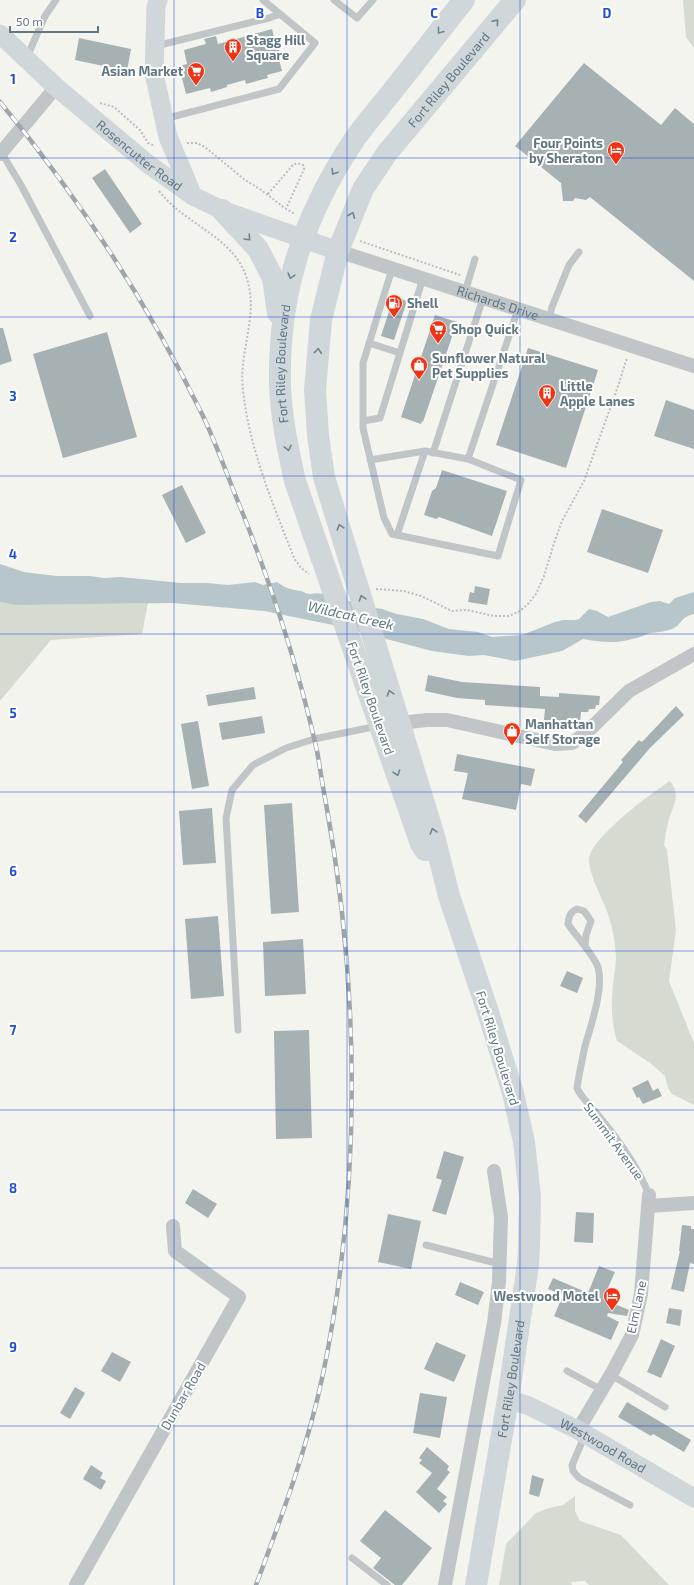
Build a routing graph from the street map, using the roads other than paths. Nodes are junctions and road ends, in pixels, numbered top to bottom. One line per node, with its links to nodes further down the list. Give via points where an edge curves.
1 (56, 0): 11 (lane, via 45,16)
2 (158, 0): 10 (street)
3 (263, 0): 8 (lane)
4 (334, 0): 5 (lane, via 357,18)
5 (373, 0)
6 (464, 0): 17 (highway, Fort Riley Boulevard, one-way to 17, via 354,139 327,184)
7 (515, 0): 18 (highway, Fort Riley Boulevard, one-way to 7, via 363,189 387,153)
8 (280, 14): 10 (lane); 13 (lane, via 316,44 279,89)
9 (0, 34): 11 (street, Rosencutter Road)
10 (155, 46): 13 (street, via 154,73)
11 (26, 59): 12 (street, Rosencutter Road)
12 (56, 87): 14 (street); 15 (street, Rosencutter Road, via 148,164)
13 (164, 119): 15 (street, via 168,137)
14 (1, 153): 26 (lane, via 21,185)
15 (193, 196): 16 (street, Rosencutter Road)
16 (222, 210): 17 (street, Rosencutter Road); 28 (highway, one-way to 28, via 258,249 273,278)
17 (306, 230): 18 (street, Richards Drive); 28 (highway, Fort Riley Boulevard, one-way to 28, via 288,285)
18 (341, 243): 21 (street, Richards Drive); 39 (highway, Fort Riley Boulevard, one-way to 18, via 381,662 324,477 318,435 315,390 321,320)
19 (579, 252): 27 (lane, via 569,265 552,307)
20 (475, 259): 23 (lane)
21 (392, 268): 22 (street, Richards Drive); 29 (lane)
22 (423, 278): 23 (street, Richards Drive); 30 (lane)
23 (465, 292): 24 (street, Richards Drive)
24 (483, 298): 25 (street, Richards Drive); 34 (lane)
25 (518, 309): 27 (street, Richards Drive); 35 (lane)
26 (90, 316)
27 (550, 319): 31 (street, Richards Drive)
28 (281, 339): 39 (highway, Fort Riley Boulevard, one-way to 39, via 280,386 285,432 295,481 356,657)
29 (369, 343): 30 (lane); 32 (lane, via 363,364)
30 (400, 353): 32 (lane, via 380,418)
31 (694, 366)
32 (363, 421): 36 (lane)
33 (425, 451): 34 (lane); 36 (lane); 37 (lane)
34 (433, 453): 35 (lane)
35 (468, 459): 37 (lane, via 521,480 498,556)
36 (370, 460): 37 (lane, via 384,518 392,534)
37 (397, 535)
38 (694, 654): 39 (street, via 630,691 572,743 555,744 447,720)
39 (390, 724): 41 (lane, via 314,739 286,748 253,765 232,790 226,818); 51 (highway, Fort Riley Boulevard, via 421,844 449,896 514,1093 524,1142 530,1196 529,1246)
40 (585, 946): 40 (lane, via 568,924 572,911 577,909 584,911 591,921); 43 (lane, Summit Avenue, via 598,967 597,1004 577,1088 643,1180)
41 (238, 1030)
42 (494, 1171): 47 (street, Fort Riley Boulevard, via 501,1217)
43 (649, 1200): 44 (street); 49 (street, Elm Lane, via 641,1294 632,1335)
44 (694, 1203)
45 (173, 1226): 57 (street, Dunbar Road, via 174,1251 239,1297)
46 (426, 1245): 47 (lane)
47 (500, 1264): 59 (street, Fort Riley Boulevard, via 494,1323)
48 (568, 1371): 50 (lane)
49 (611, 1375): 50 (street, Elm Lane); 52 (lane)
50 (602, 1390): 53 (street, Elm Lane)
51 (508, 1399): 53 (street, Westwood Road, via 529,1406); 60 (highway, Fort Riley Boulevard)
52 (665, 1407)
53 (582, 1433): 54 (street, Westwood Road); 55 (lane, via 572,1465 573,1471 579,1478)
54 (694, 1498)
55 (630, 1505)
56 (352, 1558): 58 (lane)
57 (76, 1585)
58 (387, 1585)
59 (445, 1585)
60 (476, 1585)

